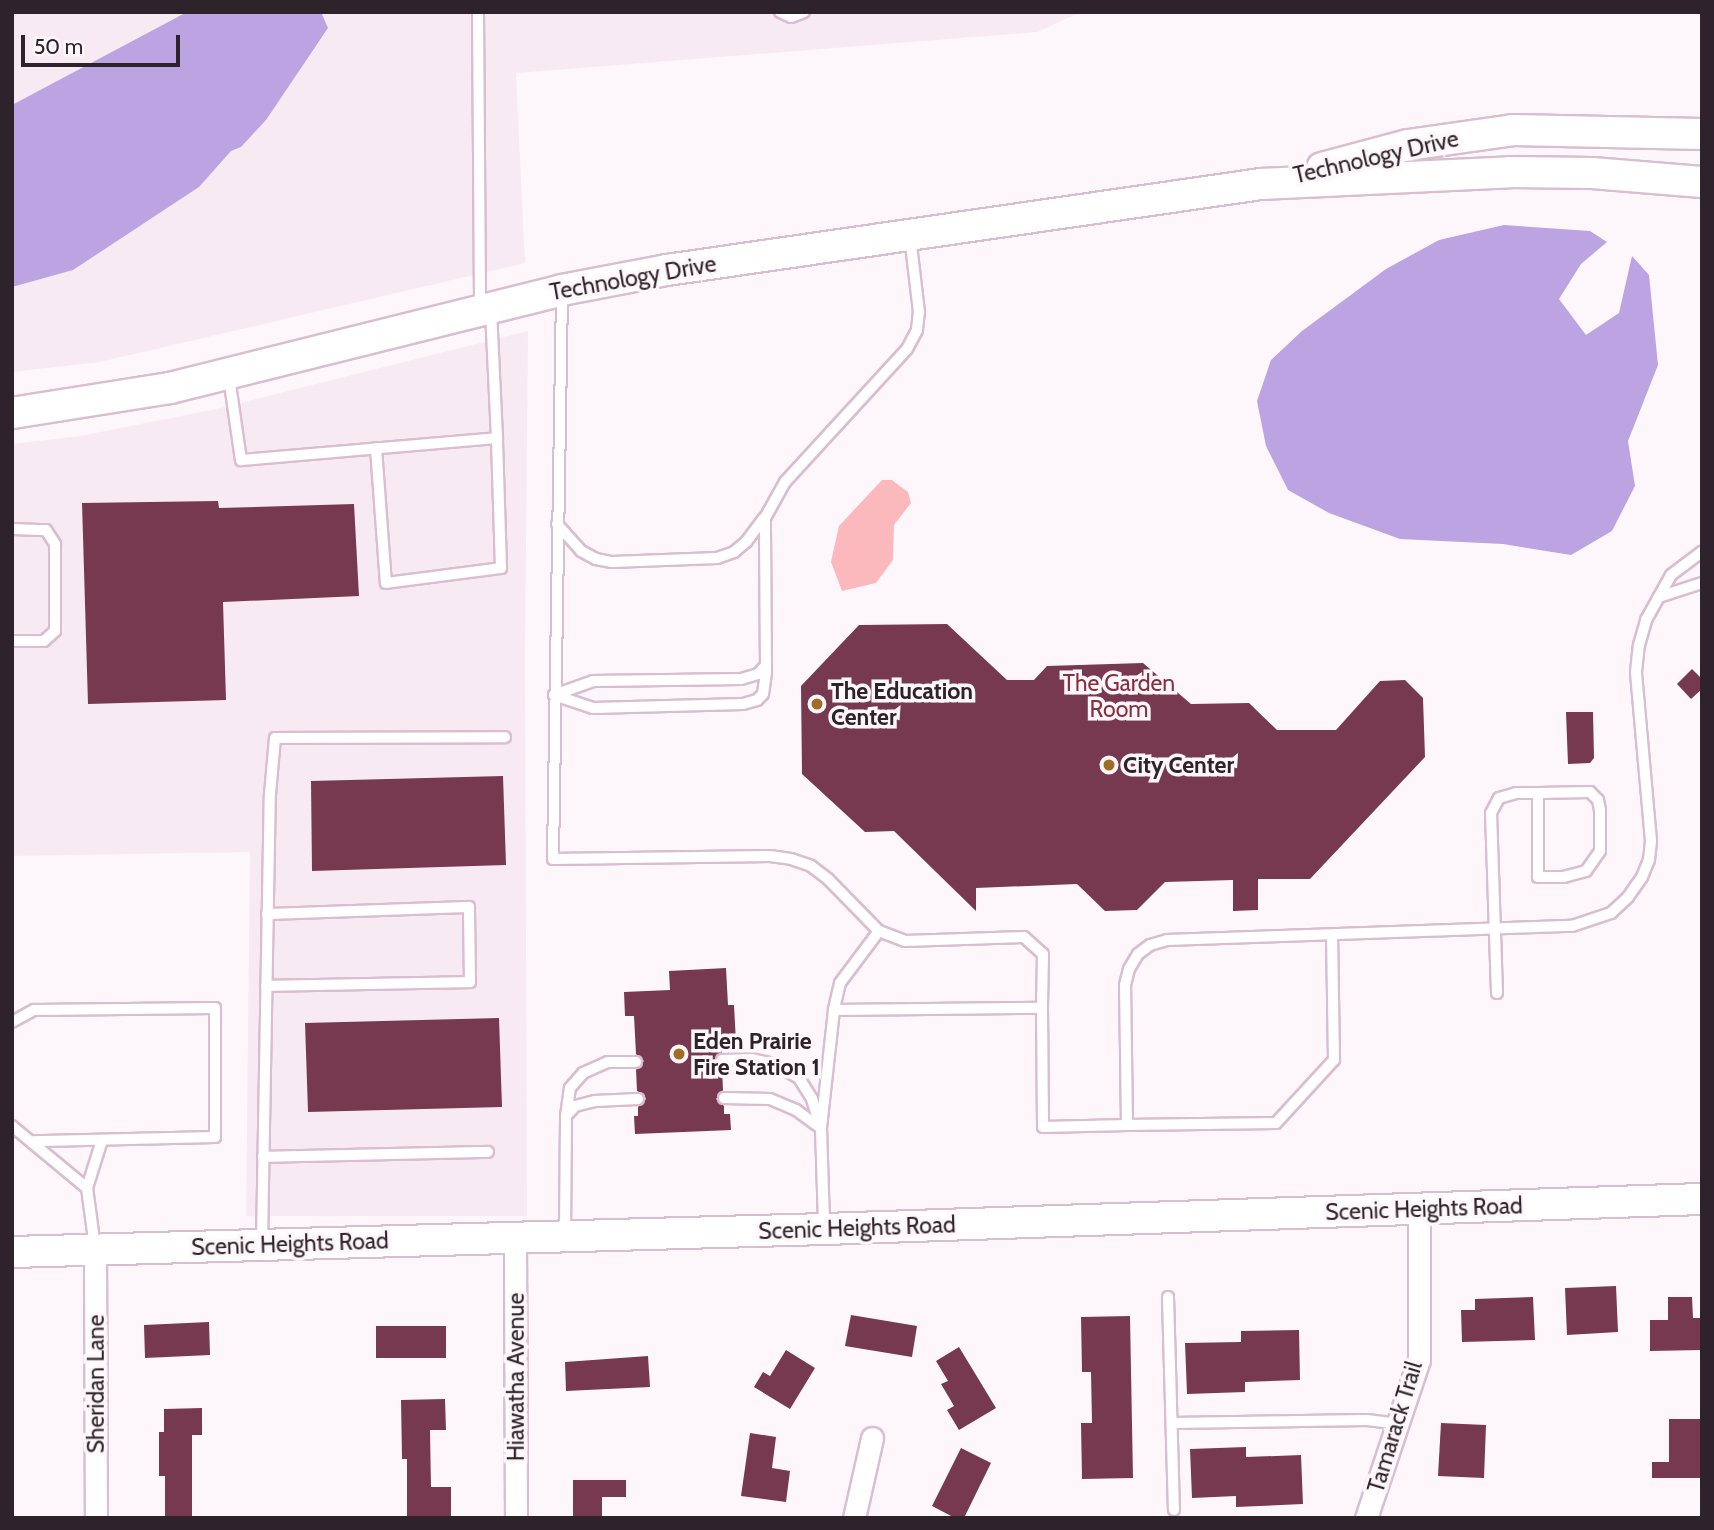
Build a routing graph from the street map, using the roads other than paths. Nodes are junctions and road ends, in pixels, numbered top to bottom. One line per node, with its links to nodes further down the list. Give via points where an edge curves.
1 (478, 12): 9 (lane)
2 (780, 12): 3 (lane, via 792,17)
3 (804, 12)
4 (1702, 134): 6 (street, Technology Drive, via 1513,130 1408,145)
5 (1702, 182): 6 (street, Technology Drive, via 1511,172)
6 (1261, 184): 7 (street, Technology Drive)
7 (909, 234): 8 (street, Technology Drive); 14 (lane, via 917,330 907,349 785,482)
8 (562, 289): 9 (street, Technology Drive); 15 (lane)
9 (486, 308): 10 (street, Technology Drive); 12 (lane)
10 (228, 374): 11 (street, Technology Drive, via 111,400); 13 (lane, via 241,460)
11 (12, 413)
12 (497, 438): 13 (lane); 13 (lane, via 501,568 386,583)
13 (376, 448)
14 (765, 517): 15 (lane, via 746,542 717,558 612,562 581,551); 21 (lane)
15 (557, 524): 22 (lane)
16 (12, 529): 20 (lane, via 46,530 55,544 55,631 44,641)
17 (1702, 552): 19 (lane, via 1671,575)
18 (1702, 583): 19 (lane)
19 (1660, 597): 26 (lane, via 1646,620 1636,672 1651,841 1642,877 1611,913 1590,923)
20 (12, 641)
21 (766, 665): 22 (lane, via 750,677 593,681); 22 (lane, via 764,694 743,704 593,708)
22 (554, 695): 27 (lane, via 553,859 792,859 828,879)
23 (505, 737): 25 (lane, via 275,738)
24 (1538, 793): 24 (lane, via 1590,792 1598,800 1600,851 1586,871 1538,877); 26 (lane, via 1499,798 1491,813)
25 (267, 914): 29 (lane); 29 (lane, via 469,906 470,982)
26 (1493, 929): 28 (lane); 30 (lane)
27 (879, 931): 31 (lane, via 905,941 1024,937 1044,954); 32 (lane, via 840,983)
28 (1332, 934): 39 (lane, via 1334,1060 1276,1122); 39 (lane, via 1167,940 1138,954 1125,985)
29 (266, 986): 45 (lane)
30 (1497, 993)
31 (1042, 1008): 32 (lane); 39 (lane, via 1044,1127)
32 (834, 1010): 41 (lane)
33 (12, 1022): 42 (lane, via 34,1010 215,1008 215,1137)
34 (722, 1060): 41 (lane, via 774,1064 799,1078)
35 (636, 1062): 38 (lane, via 608,1062 583,1073 570,1088)
36 (724, 1098): 41 (lane, via 770,1100)
37 (638, 1100): 38 (lane, via 595,1101 575,1106)
38 (566, 1116): 50 (lane)
39 (1127, 1125)
40 (12, 1126): 43 (lane)
41 (821, 1128): 49 (lane)
42 (102, 1140): 43 (lane); 46 (lane)
43 (33, 1141): 46 (lane)
44 (488, 1152): 45 (lane)
45 (262, 1157): 52 (lane)
46 (87, 1188): 53 (lane)
47 (1702, 1199): 48 (street, Scenic Heights Road)
48 (1419, 1209): 49 (street, Scenic Heights Road); 57 (street, Tamarack Trail, via 1419,1360)
49 (825, 1229): 50 (street, Scenic Heights Road)
50 (565, 1236): 51 (street, Scenic Heights Road)
51 (515, 1237): 52 (street, Scenic Heights Road); 61 (street, Hiawatha Avenue)
52 (261, 1245): 53 (street, Scenic Heights Road)
53 (95, 1250): 54 (street, Scenic Heights Road); 60 (street, Sheridan Lane)
54 (12, 1252)
55 (1168, 1297): 56 (lane)
56 (1172, 1423): 57 (lane, via 1367,1420); 59 (lane)
57 (1399, 1424): 63 (street, Tamarack Trail)
58 (872, 1438): 62 (street)
59 (1174, 1510)
60 (96, 1518)
61 (516, 1518)
62 (854, 1518)
63 (1366, 1518)

